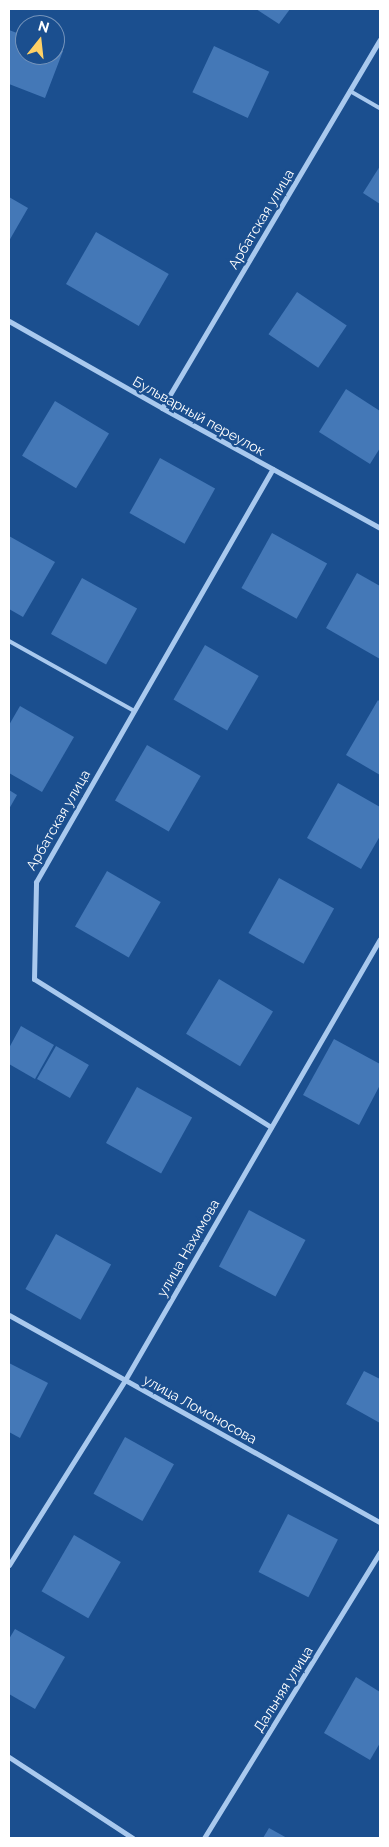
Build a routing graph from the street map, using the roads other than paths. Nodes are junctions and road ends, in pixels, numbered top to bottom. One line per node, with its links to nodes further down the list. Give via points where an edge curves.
1 (380, 40): 2 (street, Арбатская улица)
2 (350, 90): 3 (lane); 5 (street, Арбатская улица)
3 (380, 108)
4 (9, 321): 5 (street, Бульварный переулок)
5 (162, 408): 6 (street, Бульварный переулок)
6 (273, 469): 7 (street, Бульварный переулок); 9 (street, Арбатская улица)
7 (380, 528)
8 (9, 641): 9 (lane)
9 (134, 711): 11 (street, Арбатская улица, via 36,882 34,979)
10 (380, 939): 11 (street, улица Нахимова)
11 (271, 1127): 13 (street, улица Нахимова)
12 (9, 1315): 13 (street, улица Ломоносова)
13 (124, 1380): 14 (street, улица Ломоносова); 16 (street, улица Нахимова)
14 (380, 1522)
15 (380, 1552): 19 (street, Дальняя улица)
16 (9, 1565)
17 (9, 1757): 18 (street)
18 (133, 1838)
19 (204, 1838)

